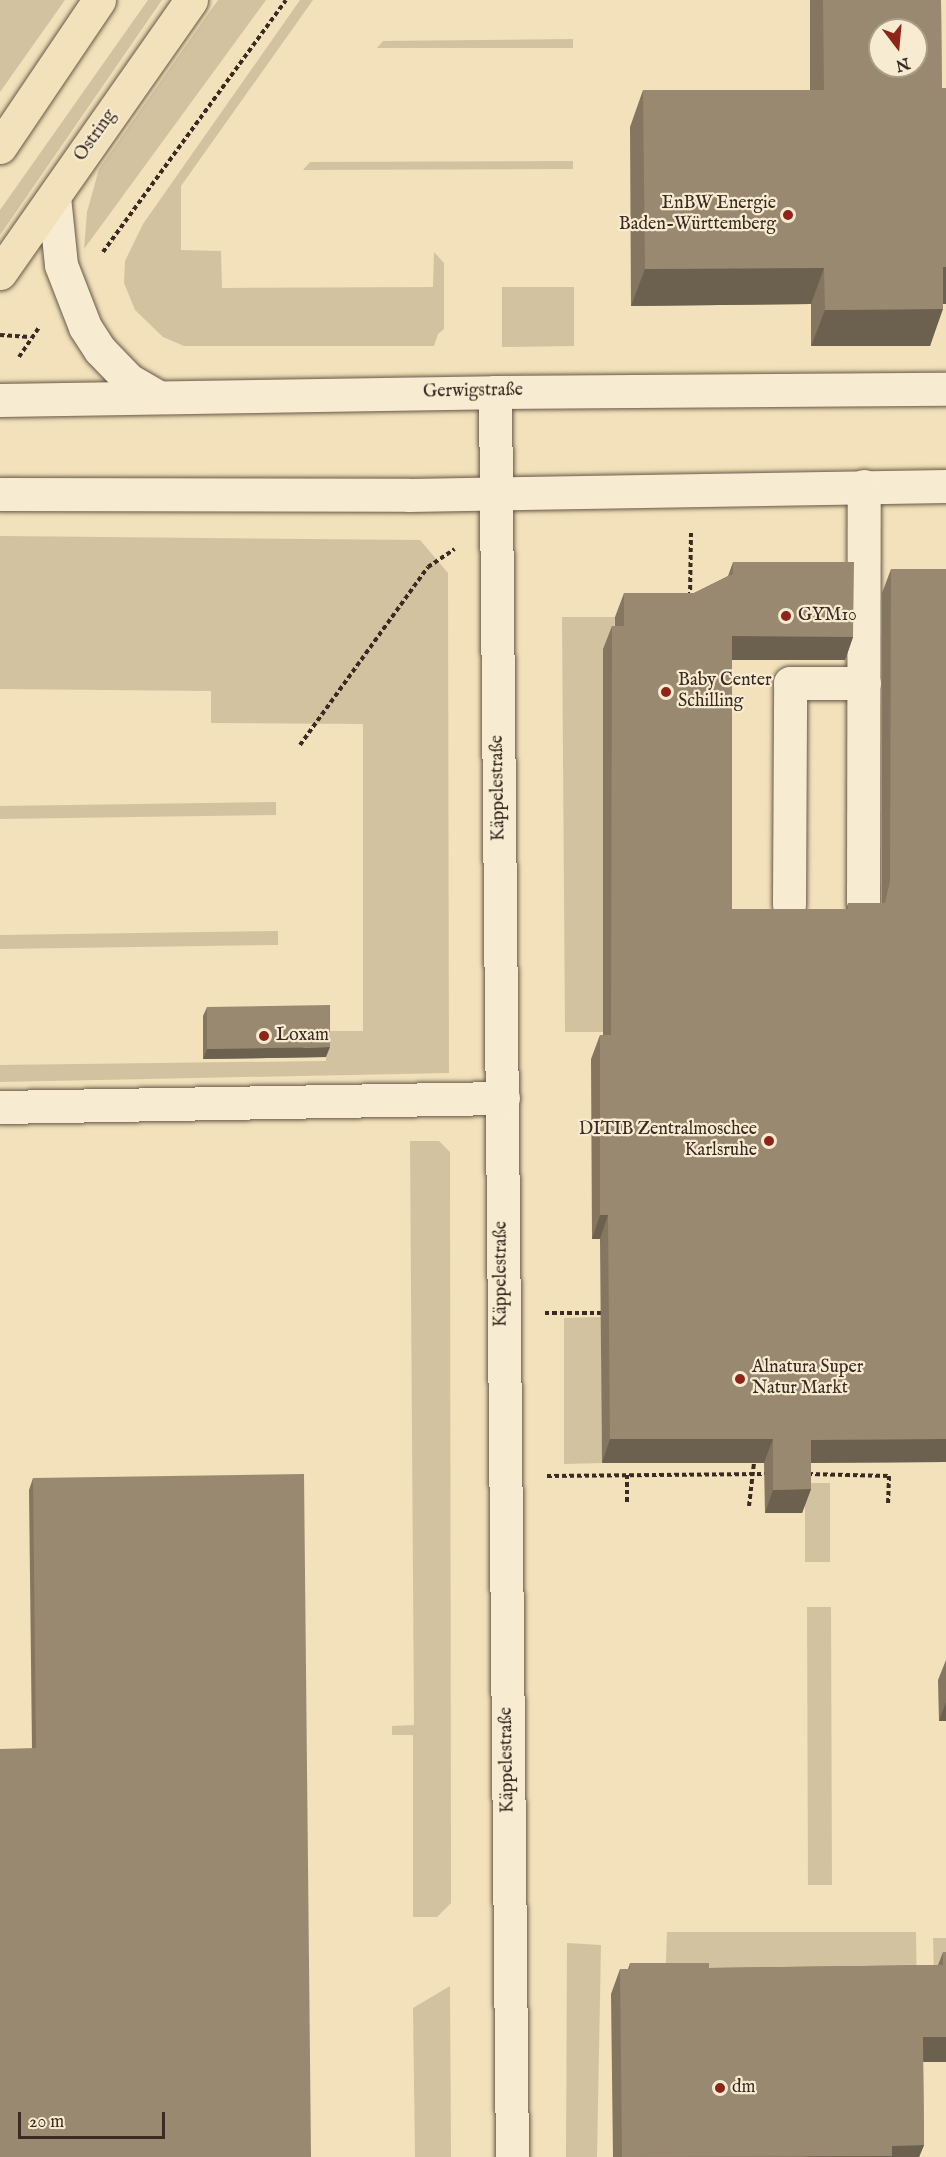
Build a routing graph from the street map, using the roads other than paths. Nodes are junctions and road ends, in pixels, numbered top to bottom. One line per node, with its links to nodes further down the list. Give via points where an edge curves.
1 (99, 0): 3 (main road)
2 (191, 0): 4 (main road, Ostring)
3 (0, 147)
4 (54, 196): 5 (main road, Ostring); 8 (street, via 56,234 68,291 100,351 129,380)
5 (0, 273)
6 (946, 390): 7 (street, Gerwigstraße)
7 (495, 392): 8 (street, Gerwigstraße); 13 (street, Käppelestraße)
8 (158, 397): 9 (street, Gerwigstraße)
9 (0, 400)
10 (864, 486): 11 (street); 13 (street, via 691,489); 14 (street)
11 (946, 486)
12 (0, 494): 13 (street)
13 (497, 506): 17 (street, Käppelestraße)
14 (864, 683): 15 (street, via 790,683); 16 (street)
15 (789, 904)
16 (863, 904)
17 (502, 1098): 18 (street); 19 (street, Käppelestraße)
18 (0, 1107)
19 (512, 2157)

